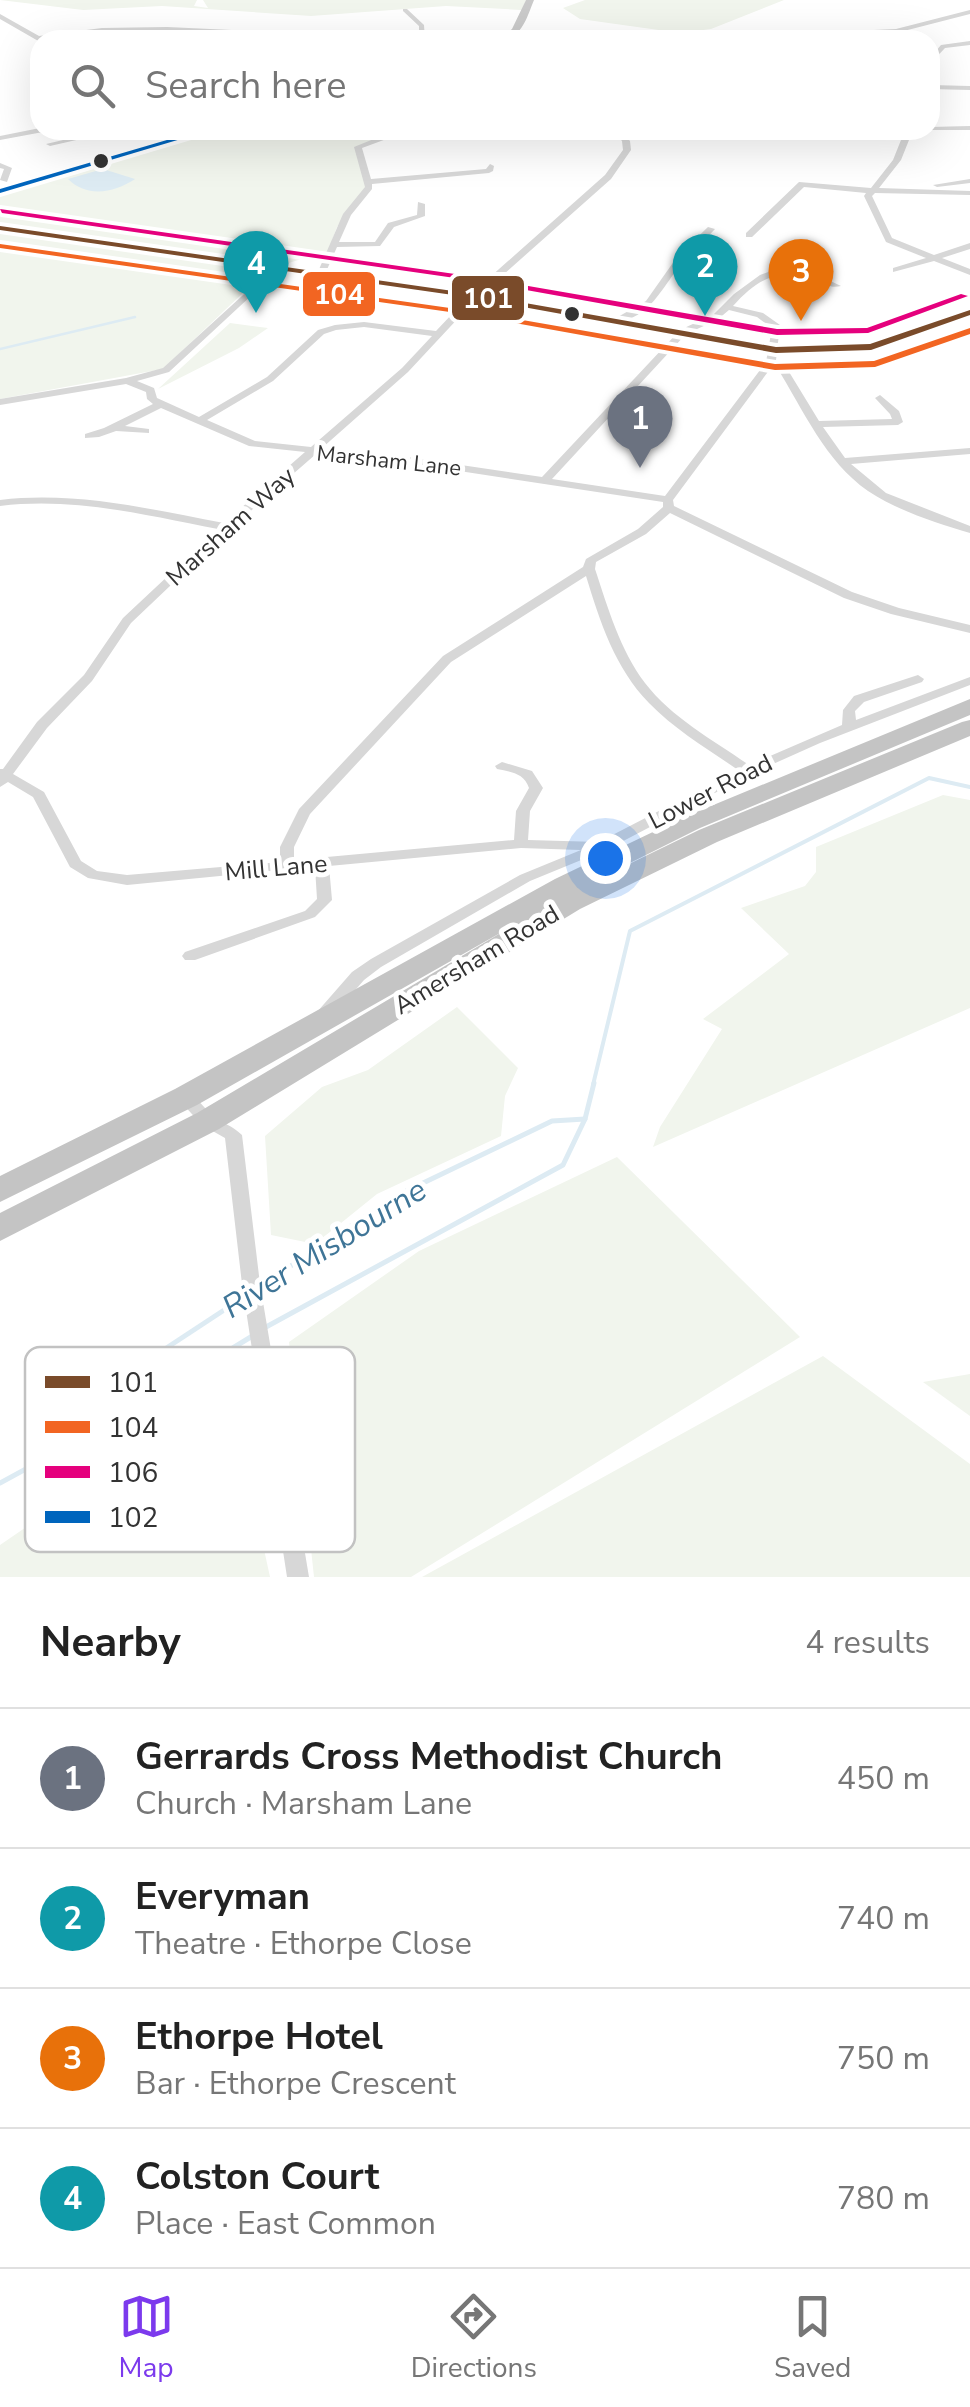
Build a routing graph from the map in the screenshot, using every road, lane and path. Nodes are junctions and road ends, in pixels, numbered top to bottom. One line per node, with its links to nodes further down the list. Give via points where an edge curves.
1 (530, 0): 8 (main road)
2 (405, 10): 7 (street)
3 (970, 12): 9 (street)
4 (0, 16): 10 (street)
5 (88, 30): 6 (street)
6 (180, 30)
7 (422, 30)
8 (517, 30)
9 (893, 30)
10 (30, 34)
11 (970, 44): 12 (street)
12 (940, 50)
13 (940, 88): 14 (street)
14 (970, 88)
15 (970, 128): 16 (street)
16 (940, 129)
17 (30, 132): 18 (street)
18 (0, 138)
19 (69, 140): 24 (street)
20 (173, 140): 29 (main road, via 18,185)
21 (377, 140): 28 (street, via 358,147)
22 (622, 140): 45 (street, Marsham Way, via 627,150 608,178)
23 (905, 140): 30 (street)
24 (50, 144)
25 (0, 165): 29 (street, via 8,168)
26 (492, 170): 28 (street)
27 (970, 181): 31 (street)
28 (369, 182): 37 (street)
29 (1, 184)
30 (870, 190): 31 (street); 36 (street, via 802,184); 39 (street, via 889,240)
31 (902, 192): 32 (street)
32 (970, 193)
33 (422, 204): 37 (street, via 421,216 391,225 377,244)
34 (0, 228): 40 (main road)
35 (711, 229): 46 (street)
36 (749, 235)
37 (334, 245): 43 (street)
38 (970, 246): 39 (street)
39 (933, 258): 41 (street); 42 (street)
40 (276, 268): 43 (main road); 54 (street)
41 (896, 270)
42 (970, 272)
43 (321, 274): 45 (main road)
44 (838, 286): 47 (street, via 801,272 770,272)
45 (474, 296): 49 (main road); 52 (street, Marsham Way)
46 (649, 303): 49 (street); 50 (street)
47 (726, 307): 51 (street); 53 (street, via 776,326)
48 (970, 312): 53 (main road, via 871,346)
49 (622, 320): 50 (main road)
50 (644, 324): 51 (main road)
51 (685, 332): 53 (main road); 69 (street)
52 (437, 334): 60 (street, via 359,324 331,328 270,379); 66 (street, Marsham Way)
53 (774, 356): 61 (street); 71 (street)
54 (166, 370): 55 (street); 56 (street)
55 (127, 381): 56 (street); 58 (street)
56 (151, 390): 59 (street)
57 (880, 398): 61 (street, via 898,422)
58 (0, 402)
59 (161, 404): 60 (street, Marsham Lane); 62 (street)
60 (202, 419): 66 (street, Marsham Lane, via 253,444)
61 (818, 424): 68 (street)
62 (118, 428): 63 (street); 64 (street)
63 (145, 431)
64 (89, 436)
65 (970, 450): 68 (street)
66 (313, 452): 67 (street, Marsham Lane); 72 (street, Marsham Way)
67 (407, 460): 69 (street, Marsham Lane)
68 (841, 462): 73 (street, via 882,495)
69 (545, 480): 71 (street, Marsham Lane)
70 (0, 503): 72 (street, via 116,507)
71 (668, 504): 74 (street, via 648,529 590,561); 75 (street, Marsham Lane, via 848,595)
72 (226, 527): 83 (street, Marsham Way, via 127,620 88,678)
73 (970, 530)
74 (588, 569): 82 (street, via 631,672 668,712); 87 (street, via 447,658 304,812 287,847)
75 (970, 629)
76 (918, 679): 80 (street, via 859,699 849,710)
77 (970, 682): 80 (street, Lower Road)
78 (970, 706): 89 (highway, via 690,823)
79 (970, 726): 91 (highway, Amersham Road, via 616,879)
80 (848, 727): 82 (street, Lower Road)
81 (502, 766): 84 (street, via 526,771 536,788 522,811)
82 (748, 770): 85 (street, Lower Road)
83 (2, 777): 87 (street, Mill Lane, via 39,796 75,864 93,875 127,880)
84 (521, 844): 85 (street, Mill Lane); 86 (street, Mill Lane)
85 (603, 846): 89 (street, Lower Road, via 526,878 376,964 334,1000)
86 (322, 863): 87 (street, Mill Lane); 88 (street, via 325,900 310,914)
87 (287, 868)
88 (190, 956)
89 (317, 1025): 90 (highway)
90 (186, 1098): 91 (street); 92 (highway)
91 (208, 1121): 93 (highway, Amersham Road); 94 (street, via 233,1135)
92 (0, 1190)
93 (0, 1228)
94 (261, 1347)
95 (294, 1552): 96 (street)
96 (298, 1577)

